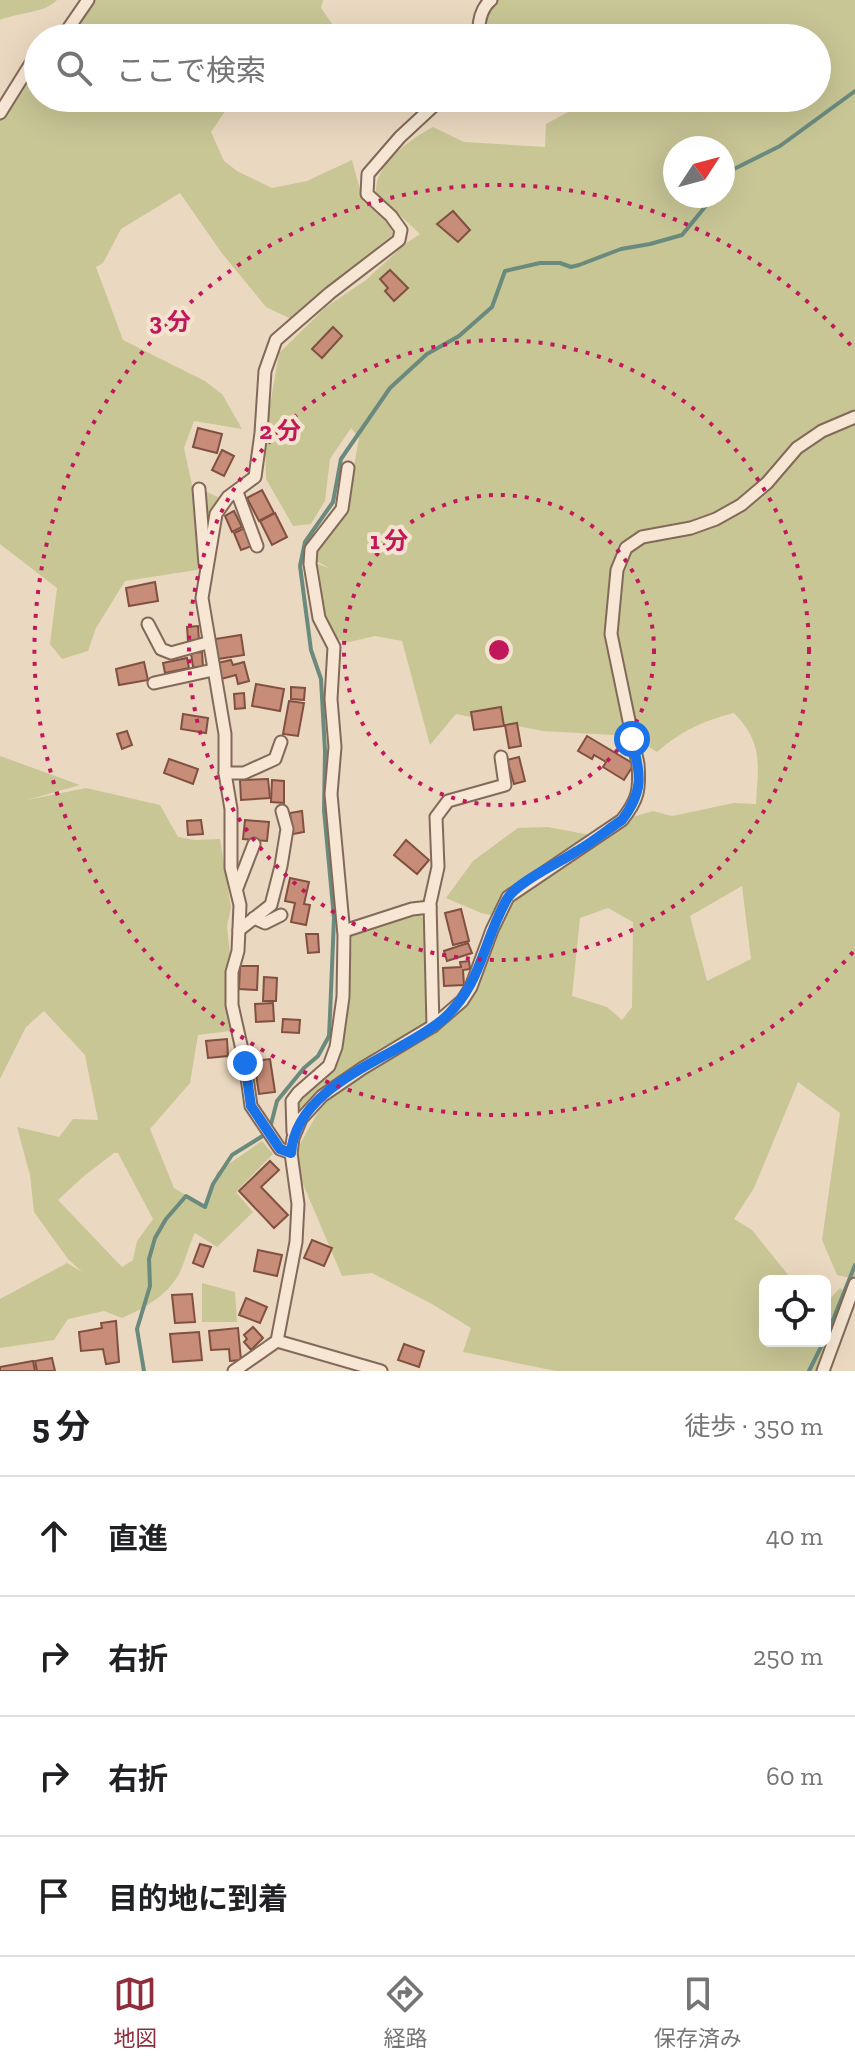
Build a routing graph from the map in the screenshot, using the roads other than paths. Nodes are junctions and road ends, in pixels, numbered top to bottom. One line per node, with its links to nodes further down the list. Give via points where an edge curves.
1 (88, 0): 3 (street)
2 (491, 0): 4 (street)
3 (72, 24)
4 (478, 24)
5 (24, 74): 7 (street)
6 (427, 112): 11 (street, via 368,174 367,194 401,230 399,240 276,340 265,371 255,477)
7 (0, 113)
8 (855, 417): 29 (street, via 797,448 741,505 691,528 642,537 626,548 617,570 611,634 638,764 635,804 622,820 508,897 471,987)
9 (348, 468): 28 (street, via 342,509 311,549 310,564 319,618 334,647 331,794)
10 (199, 489): 13 (street)
11 (237, 492): 12 (street); 13 (street, via 216,514)
12 (257, 546)
13 (205, 573): 15 (street)
14 (148, 624): 15 (street, via 161,649 171,653)
15 (207, 643): 16 (street)
16 (213, 670): 17 (street); 20 (street, via 225,734)
17 (154, 683)
18 (281, 742): 20 (street, via 275,759 244,773)
19 (501, 757): 24 (street, via 505,785 448,801 436,817 438,867)
20 (225, 773): 23 (street)
21 (282, 811): 26 (street, via 287,829 275,892 271,905)
22 (254, 844): 23 (street)
23 (236, 889): 27 (street)
24 (430, 907): 28 (street); 29 (street)
25 (281, 915): 26 (street, via 265,923)
26 (254, 918): 27 (street)
27 (239, 930): 31 (street, via 232,1005 251,1106 280,1149)
28 (344, 931): 30 (street, via 336,1047 329,1066 292,1101)
29 (433, 1026): 30 (street, via 322,1096 301,1119)
30 (293, 1138): 31 (street)
31 (291, 1153): 33 (street, via 298,1220)
32 (855, 1284): 36 (street)
33 (277, 1341): 34 (street); 35 (street)
34 (234, 1371)
35 (381, 1371)
36 (823, 1371)

